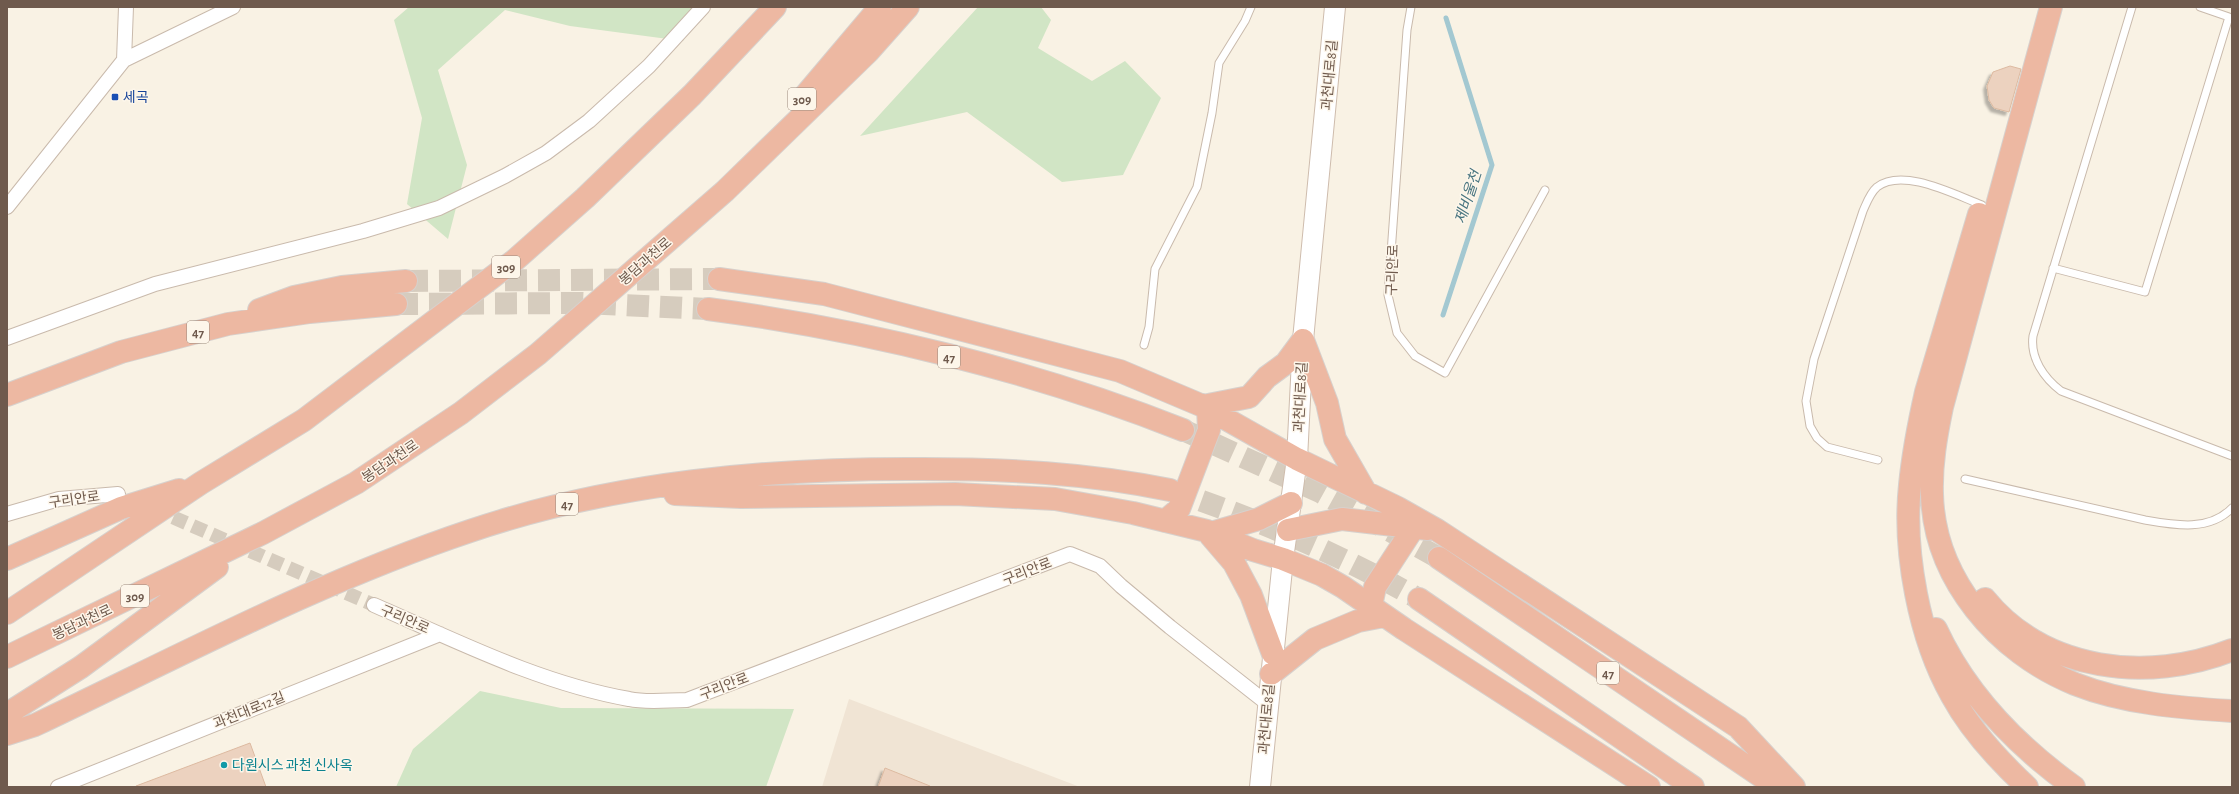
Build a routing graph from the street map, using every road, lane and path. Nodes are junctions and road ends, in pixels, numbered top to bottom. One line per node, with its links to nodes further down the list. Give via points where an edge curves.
1 (126, 7): 14 (street)
2 (233, 7): 14 (street)
3 (703, 7): 25 (street, via 649,66 589,121 546,152 505,176 439,208 362,231 155,284)
4 (775, 7): 36 (highway, 309, via 692,95 585,198 515,260 304,420)
5 (880, 7): 16 (highway, 봉담과천로 / 309)
6 (908, 7): 16 (highway, 봉담과천로, via 868,52)
7 (1251, 7): 27 (lane, via 1219,64 1197,187 1155,269 1149,327)
8 (1335, 7): 26 (street, 과천대로8길)
9 (1412, 7): 15 (lane, 구리안로, via 1407,30 1388,294 1397,333 1416,356 1445,373)
10 (2037, 7): 17 (highway)
11 (2051, 7): 29 (highway)
12 (2132, 7): 19 (lane)
13 (2200, 7): 19 (lane, via 2229,17 2145,292)
14 (124, 60): 18 (street)
15 (1545, 190)
16 (725, 191): 49 (highway, 봉담과천로 / 309, via 538,354 461,413 356,483)
17 (1982, 205): 34 (lane, via 1915,181 1900,179 1878,186 1863,211 1814,359 1806,401 1813,432 1827,447); 50 (highway, via 1920,422 1910,485 1908,514)
18 (7, 207)
19 (2053, 268): 32 (lane, via 2032,343 2037,361 2046,378 2071,396)
20 (719, 279): 30 (highway, via 824,294 1120,371)
21 (406, 281): 24 (highway, via 342,286 294,297)
22 (396, 304): 24 (highway, 47, via 310,312 228,324)
23 (708, 309): 31 (highway, 47, via 810,326 943,355 1080,392)
24 (188, 335): 28 (highway, 47, via 121,352)
25 (7, 338)
26 (1304, 340): 30 (highway, via 1286,362 1267,377 1249,398); 33 (street, 과천대로8길); 39 (highway, via 1328,403 1335,439)
27 (1144, 345)
28 (7, 395)
29 (1942, 407): 59 (highway, via 1940,482 1949,532 1966,573 1996,613 2042,645 2082,662 2102,666 2151,669 2177,666 2205,660); 63 (highway, via 1933,461 1932,495 1941,545 1949,569 1963,592 1997,633 2018,652 2042,668 2074,684 2160,704)
30 (1206, 408): 33 (highway); 44 (highway, via 1208,430 1179,509)
31 (1183, 430)
32 (2232, 456)
33 (1297, 459): 39 (highway); 41 (street, 과천대로8길)
34 (1878, 460)
35 (1964, 479): 42 (lane, via 2173,524 2210,522)
36 (201, 484): 52 (highway, via 121,508); 57 (highway)
37 (1170, 490): 38 (highway, 47, via 1061,473 867,468 700,480)
38 (628, 492): 44 (highway, via 741,497 955,494 1055,499); 65 (highway, 47, via 513,518 420,549 300,599 35,724)
39 (1366, 493): 47 (highway)
40 (118, 494): 43 (street, 구리안로, via 59,499)
41 (1291, 503): 46 (street, 과천대로8길); 48 (highway, via 1259,519)
42 (2232, 508)
43 (7, 514)
44 (1165, 521): 48 (highway)
45 (1414, 527): 46 (highway, via 1342,519); 47 (highway); 56 (highway, via 1375,587)
46 (1288, 530): 53 (street, 과천대로8길)
47 (1437, 530): 71 (highway, via 1738,727)
48 (1209, 532): 53 (highway); 61 (highway, via 1234,562 1251,595)
49 (263, 533): 60 (highway, 봉담과천로 / 309); 64 (highway, via 81,668)
50 (1911, 544): 72 (highway, via 1918,599 1940,672 1965,718 1998,759); 73 (highway, via 1922,595 1942,642 1956,666 2007,731 2050,770)
51 (1439, 558): 70 (highway, 47)
52 (7, 559)
53 (1283, 559): 56 (highway, via 1322,575); 61 (street, 과천대로8길)
54 (1419, 599): 69 (highway)
55 (374, 605): 58 (street, 구리안로)
56 (1377, 611): 61 (highway, via 1315,639); 68 (highway)
57 (7, 613)
58 (440, 634): 62 (street, 구리안로, via 505,664 572,685 631,700 687,700 1070,554 1100,566 1170,628); 66 (street, 과천대로12길)
59 (2232, 650)
60 (7, 657)
61 (1272, 664): 62 (street, 과천대로8길)
62 (1268, 704): 67 (street, 과천대로8길)
63 (2232, 710)
64 (7, 714)
65 (7, 734)
66 (58, 787)
67 (1260, 787)
68 (1649, 787)
69 (1693, 787)
70 (1777, 787)
71 (1794, 787)
72 (2026, 787)
73 (2074, 787)

